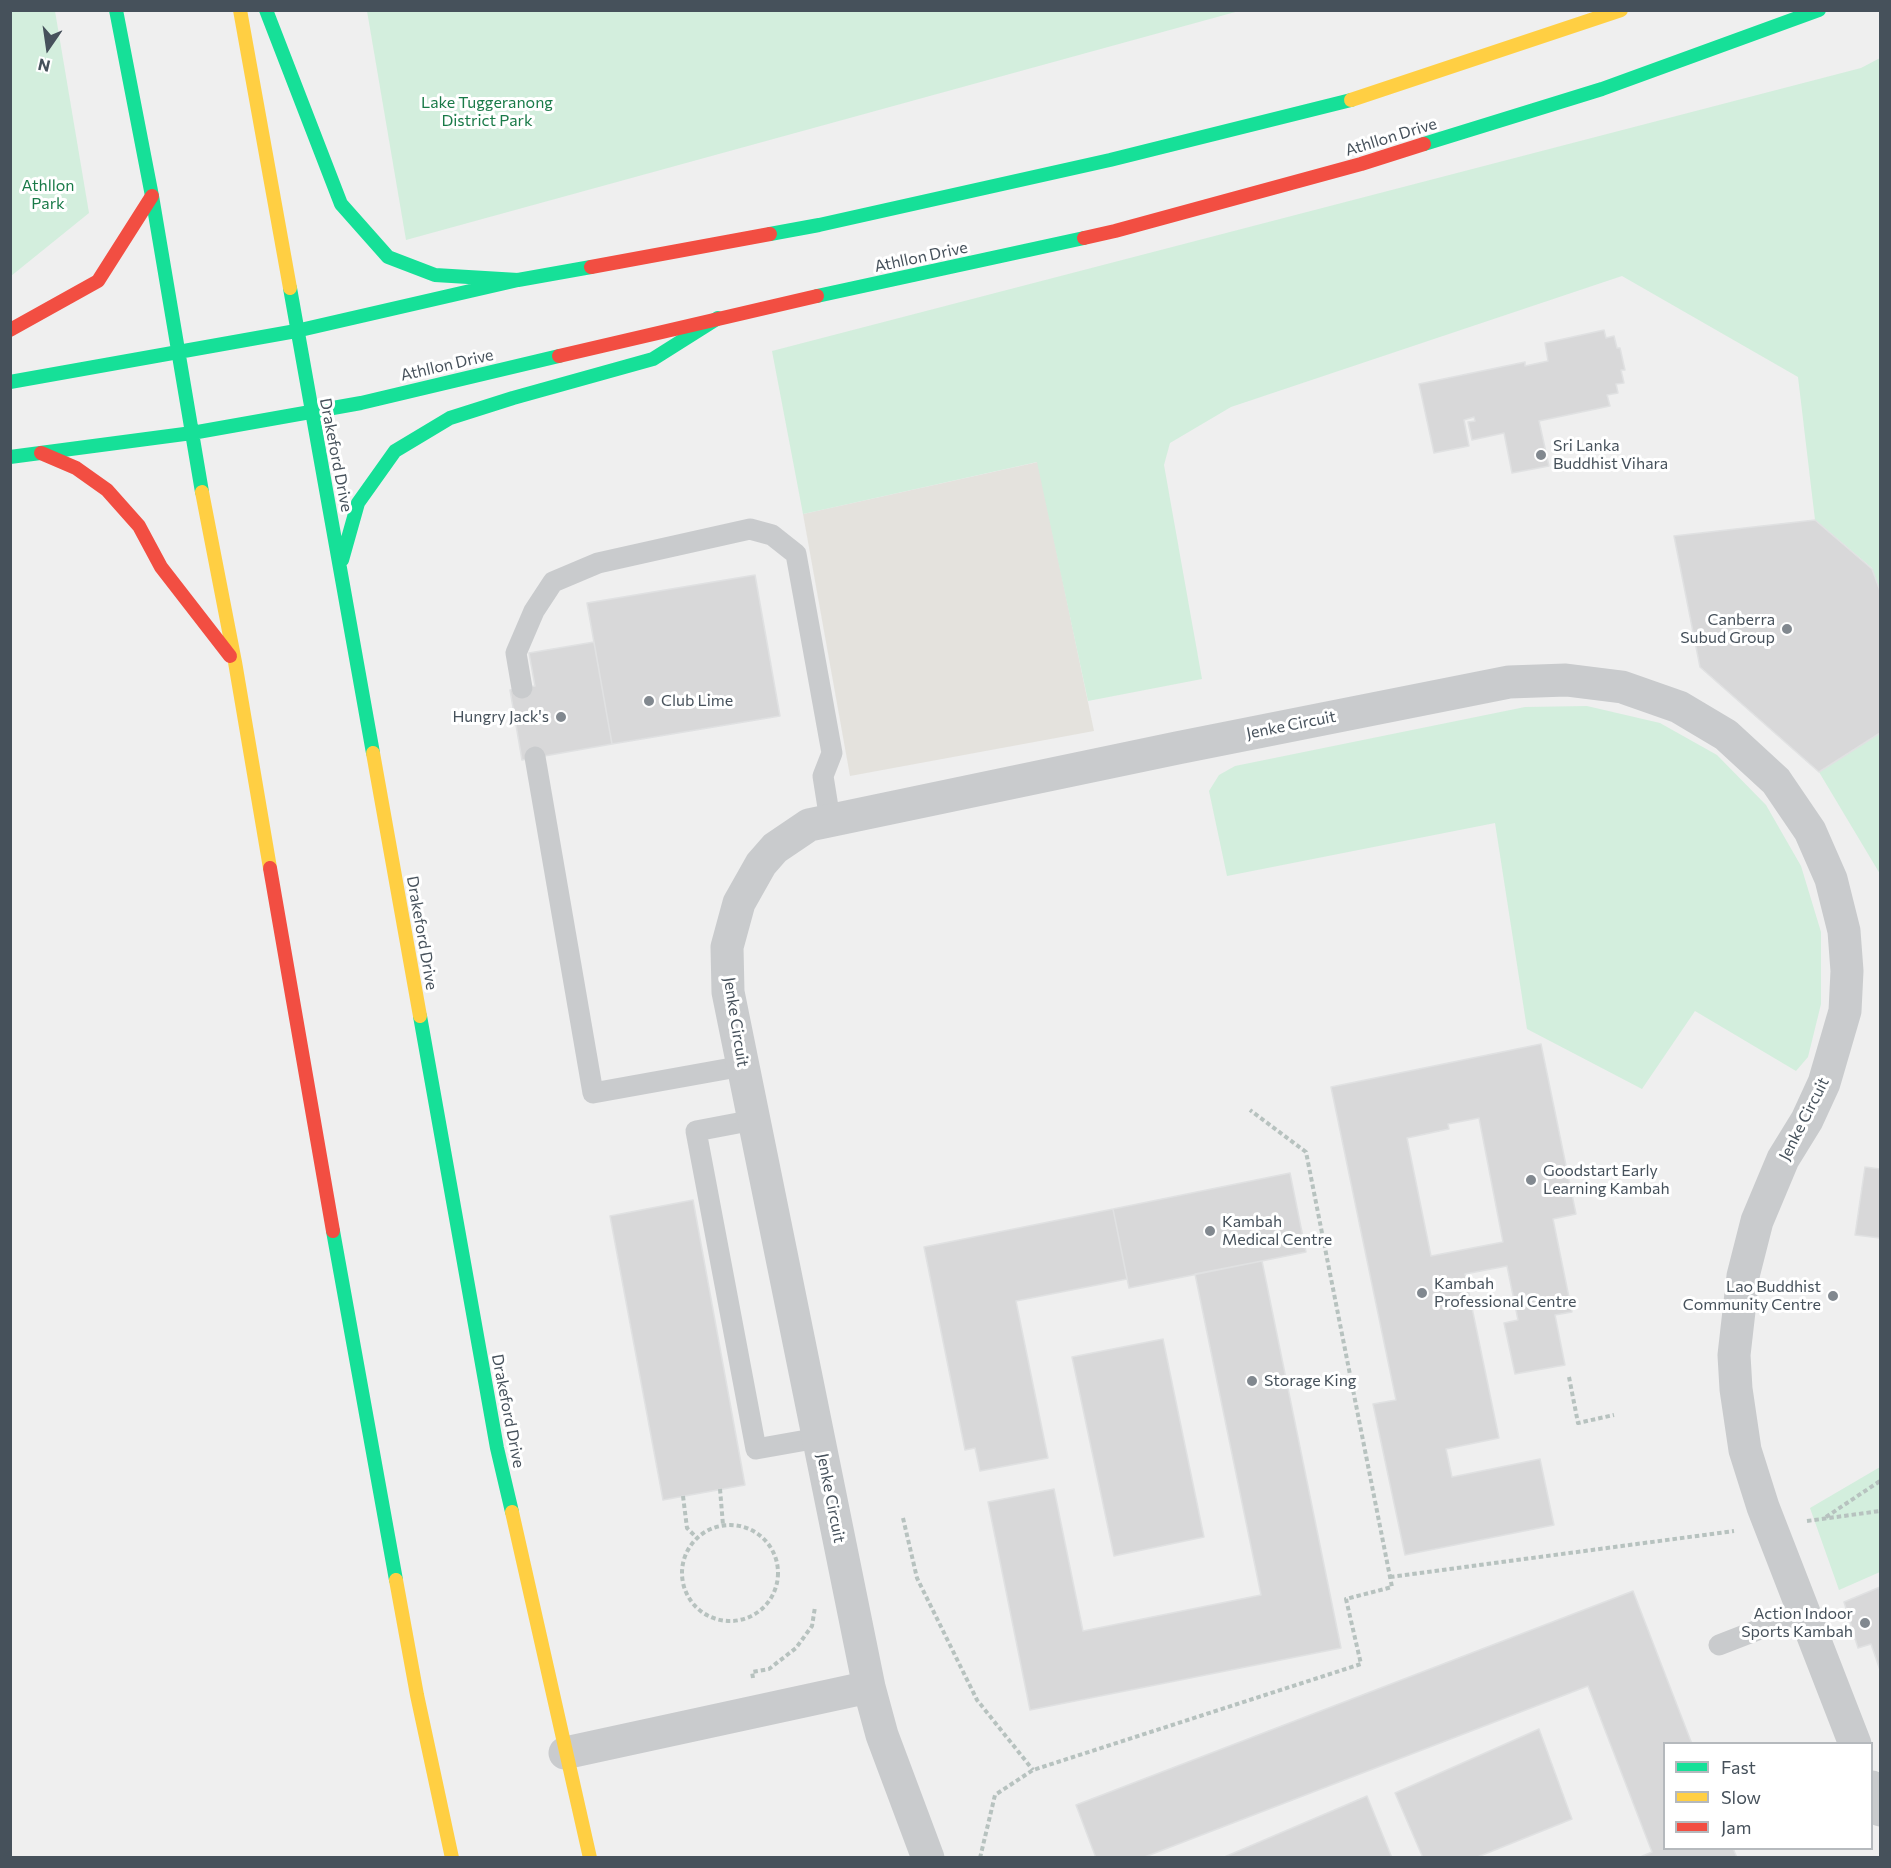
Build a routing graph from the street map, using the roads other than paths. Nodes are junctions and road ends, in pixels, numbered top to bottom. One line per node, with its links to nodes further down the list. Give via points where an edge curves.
1 (116, 10): 6 (main road)
2 (240, 10): 10 (main road, Drakeford Drive)
3 (266, 10): 7 (main road, via 341,204 388,257 435,275)
4 (1621, 10): 7 (main road, via 1362,97 1110,160 819,225)
5 (1819, 10): 8 (main road, Athllon Drive, via 1602,89 1361,164 1115,231)
6 (152, 196): 9 (main road, via 98,280); 11 (main road)
7 (519, 280): 10 (main road)
8 (718, 318): 13 (main road, Athllon Drive); 17 (main road, via 653,359 450,418 395,451 358,503)
9 (10, 330)
10 (296, 331): 11 (main road); 13 (main road, Drakeford Drive)
11 (177, 352): 12 (main road); 14 (main road)
12 (10, 382)
13 (311, 412): 14 (main road, Athllon Drive); 17 (main road, Drakeford Drive)
14 (192, 433): 15 (main road, Athllon Drive); 18 (main road)
15 (41, 453): 16 (main road, Athllon Drive); 18 (main road, via 76,468 107,490 139,526 161,567)
16 (10, 457)
17 (340, 567): 29 (main road, Drakeford Drive, via 497,1448)
18 (235, 663): 32 (main road, via 417,1695)
19 (522, 688): 21 (lane, via 516,653 534,611 553,582 598,563 750,529 772,534 796,554 832,753 823,776)
20 (535, 758): 22 (lane, via 593,1093)
21 (830, 820): 22 (street, Jenke Circuit, via 809,825 776,848 761,864 739,903 728,947 728,992); 25 (street, Jenke Circuit, via 1509,682 1566,680 1622,687 1679,707 1726,735 1776,781 1810,831 1831,879 1844,931 1845,1011 1824,1083 1783,1159 1757,1221 1743,1276 1734,1355 1745,1449 1769,1526)
22 (743, 1066): 23 (street, Jenke Circuit)
23 (754, 1120): 24 (street, Jenke Circuit); 24 (lane, via 696,1131 756,1449)
24 (818, 1438): 27 (street, Jenke Circuit)
25 (1804, 1612): 26 (lane); 28 (street, Jenke Circuit)
26 (1719, 1645)
27 (869, 1687): 29 (street); 34 (street, Jenke Circuit, via 882,1735)
28 (1855, 1742)
29 (565, 1753): 33 (main road, Drakeford Drive)
30 (1873, 1790): 31 (street)
31 (1881, 1810)
32 (452, 1857)
33 (590, 1857)
34 (928, 1857)

